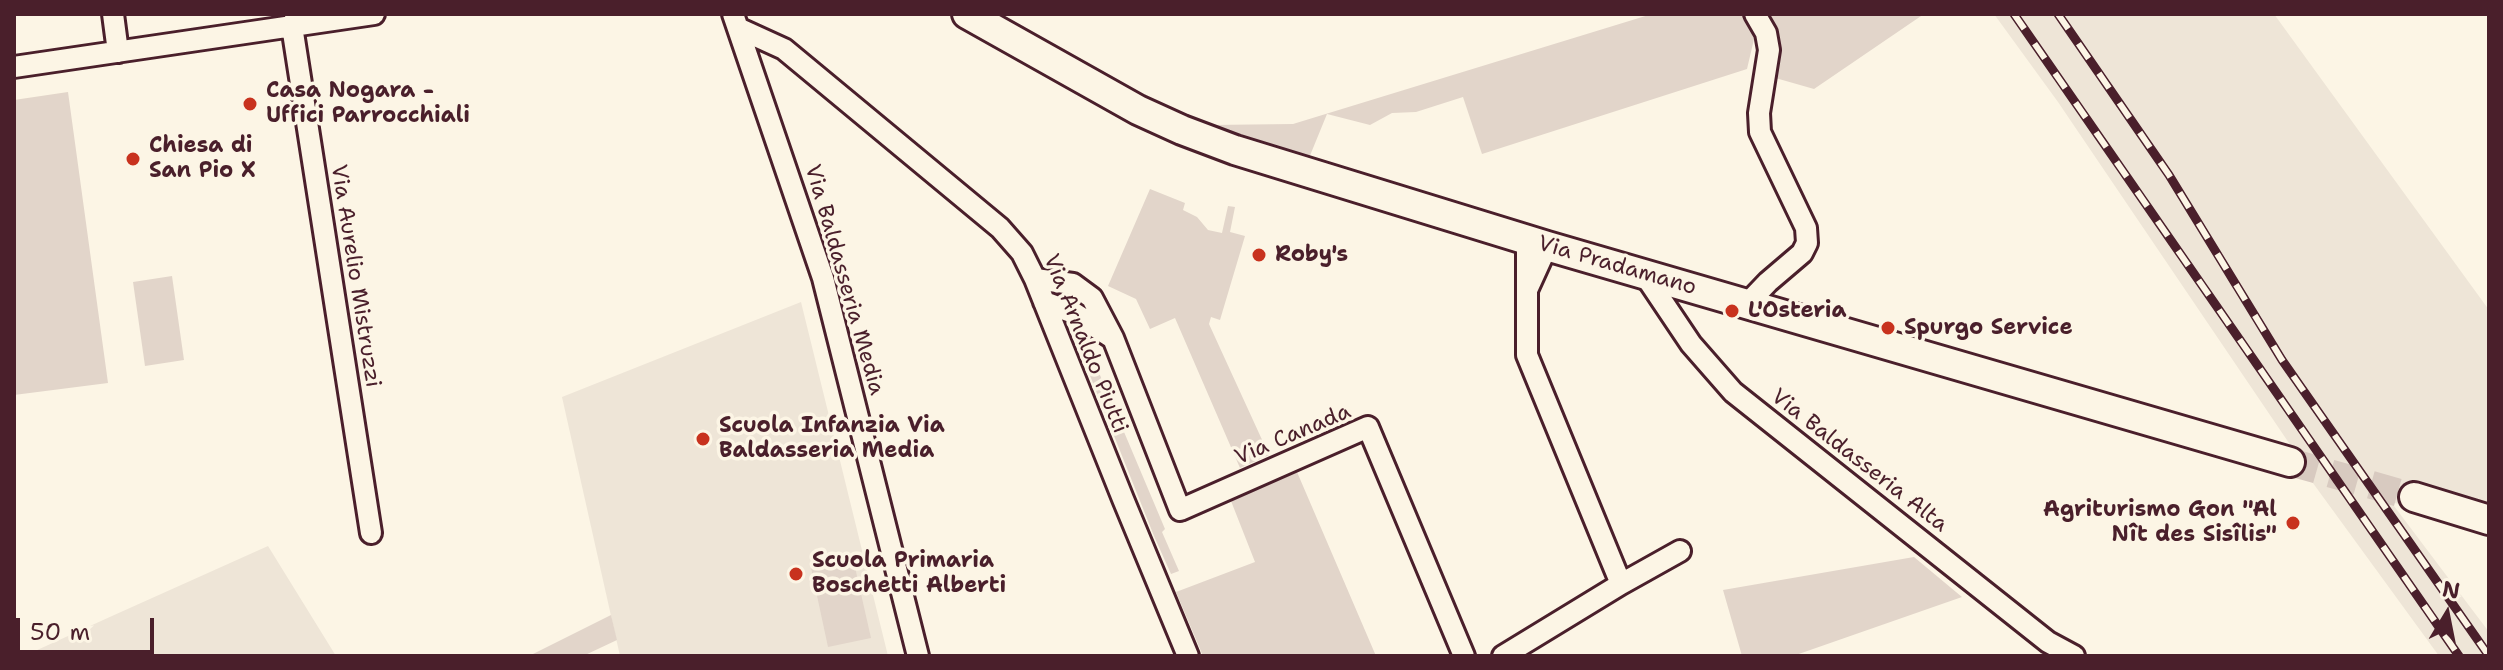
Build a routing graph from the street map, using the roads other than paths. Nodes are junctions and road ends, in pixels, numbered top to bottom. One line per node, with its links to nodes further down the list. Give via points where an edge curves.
1 (113, 14): 7 (street)
2 (374, 14): 5 (street)
3 (967, 14): 9 (street, Via Pradamano, via 1182,130)
4 (1755, 14): 13 (street, via 1769,50 1760,132 1806,228 1807,243)
5 (294, 20): 7 (street); 18 (street, Via Aurelio Mistruzzi)
6 (736, 21): 11 (street, Via Arnaldo Piutti, via 784,49 1000,228); 22 (street, Via Baldasseria Media, via 823,278)
7 (118, 52): 8 (street)
8 (14, 67)
9 (1537, 243): 10 (street, Via Pradamano); 20 (street, via 1527,290 1527,355)
10 (1644, 274): 13 (street, Via Pradamano); 21 (street, Via Baldasseria Alta, via 1691,344 1733,392)
11 (1035, 279): 12 (street, Via Arnaldo Piutti); 14 (street, Via Canada, via 1073,284 1085,291)
12 (1044, 302): 14 (street, via 1074,313); 23 (street, Via Arnaldo Piutti)
13 (1747, 304): 15 (street, Via Pradamano)
14 (1113, 338): 24 (street, Via Canada, via 1180,510 1368,427)
15 (2290, 462)
16 (2414, 497): 17 (street)
17 (2489, 520)
18 (371, 533)
19 (1680, 551): 20 (street)
20 (1621, 584): 25 (street)
21 (2051, 649): 26 (street, Via Baldasseria Alta)
22 (918, 656)
23 (1188, 656)
24 (1464, 656)
25 (1503, 656)
26 (2074, 656)

